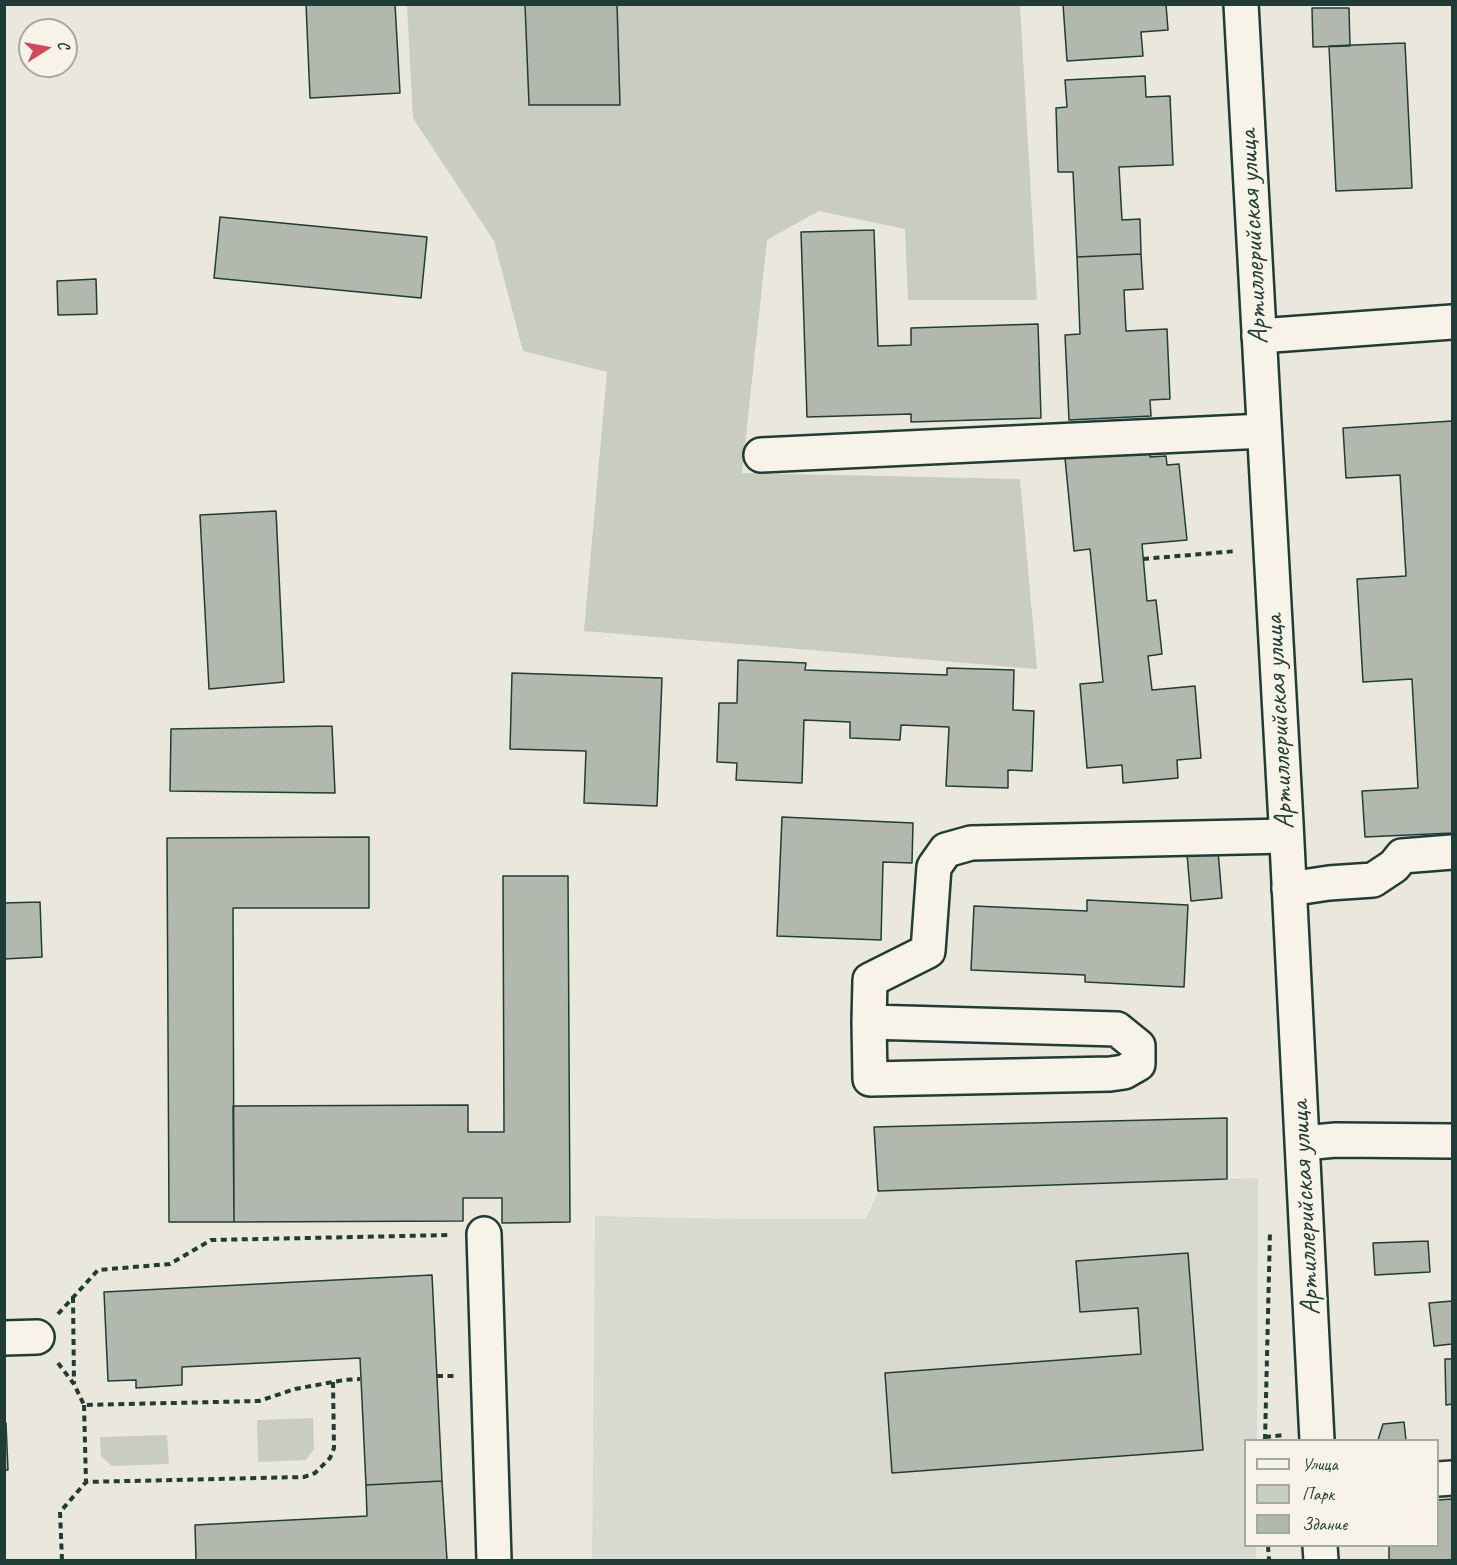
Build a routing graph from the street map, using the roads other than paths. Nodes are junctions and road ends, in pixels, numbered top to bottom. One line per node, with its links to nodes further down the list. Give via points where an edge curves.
1 (1241, 4): 3 (main road, Артиллерийская улица)
2 (1452, 322): 3 (main road)
3 (1259, 336): 4 (main road, Артиллерийская улица)
4 (1264, 431): 5 (main road); 6 (main road, Артиллерийская улица)
5 (761, 455)
6 (1286, 836): 8 (main road, Артиллерийская улица); 9 (main road, via 971,843 946,850 934,867 928,951 870,980)
7 (1452, 852): 8 (main road, via 1402,856 1373,880)
8 (1289, 889): 11 (main road, Артиллерийская улица)
9 (869, 1022): 9 (main road, via 870,1079 1110,1074 1138,1064 1138,1046 1117,1029)
10 (1452, 1141): 11 (main road)
11 (1303, 1143): 15 (main road, Артиллерийская улица)
12 (484, 1234): 16 (main road)
13 (37, 1337): 14 (main road)
14 (4, 1338)
15 (1317, 1439)
16 (494, 1560)

